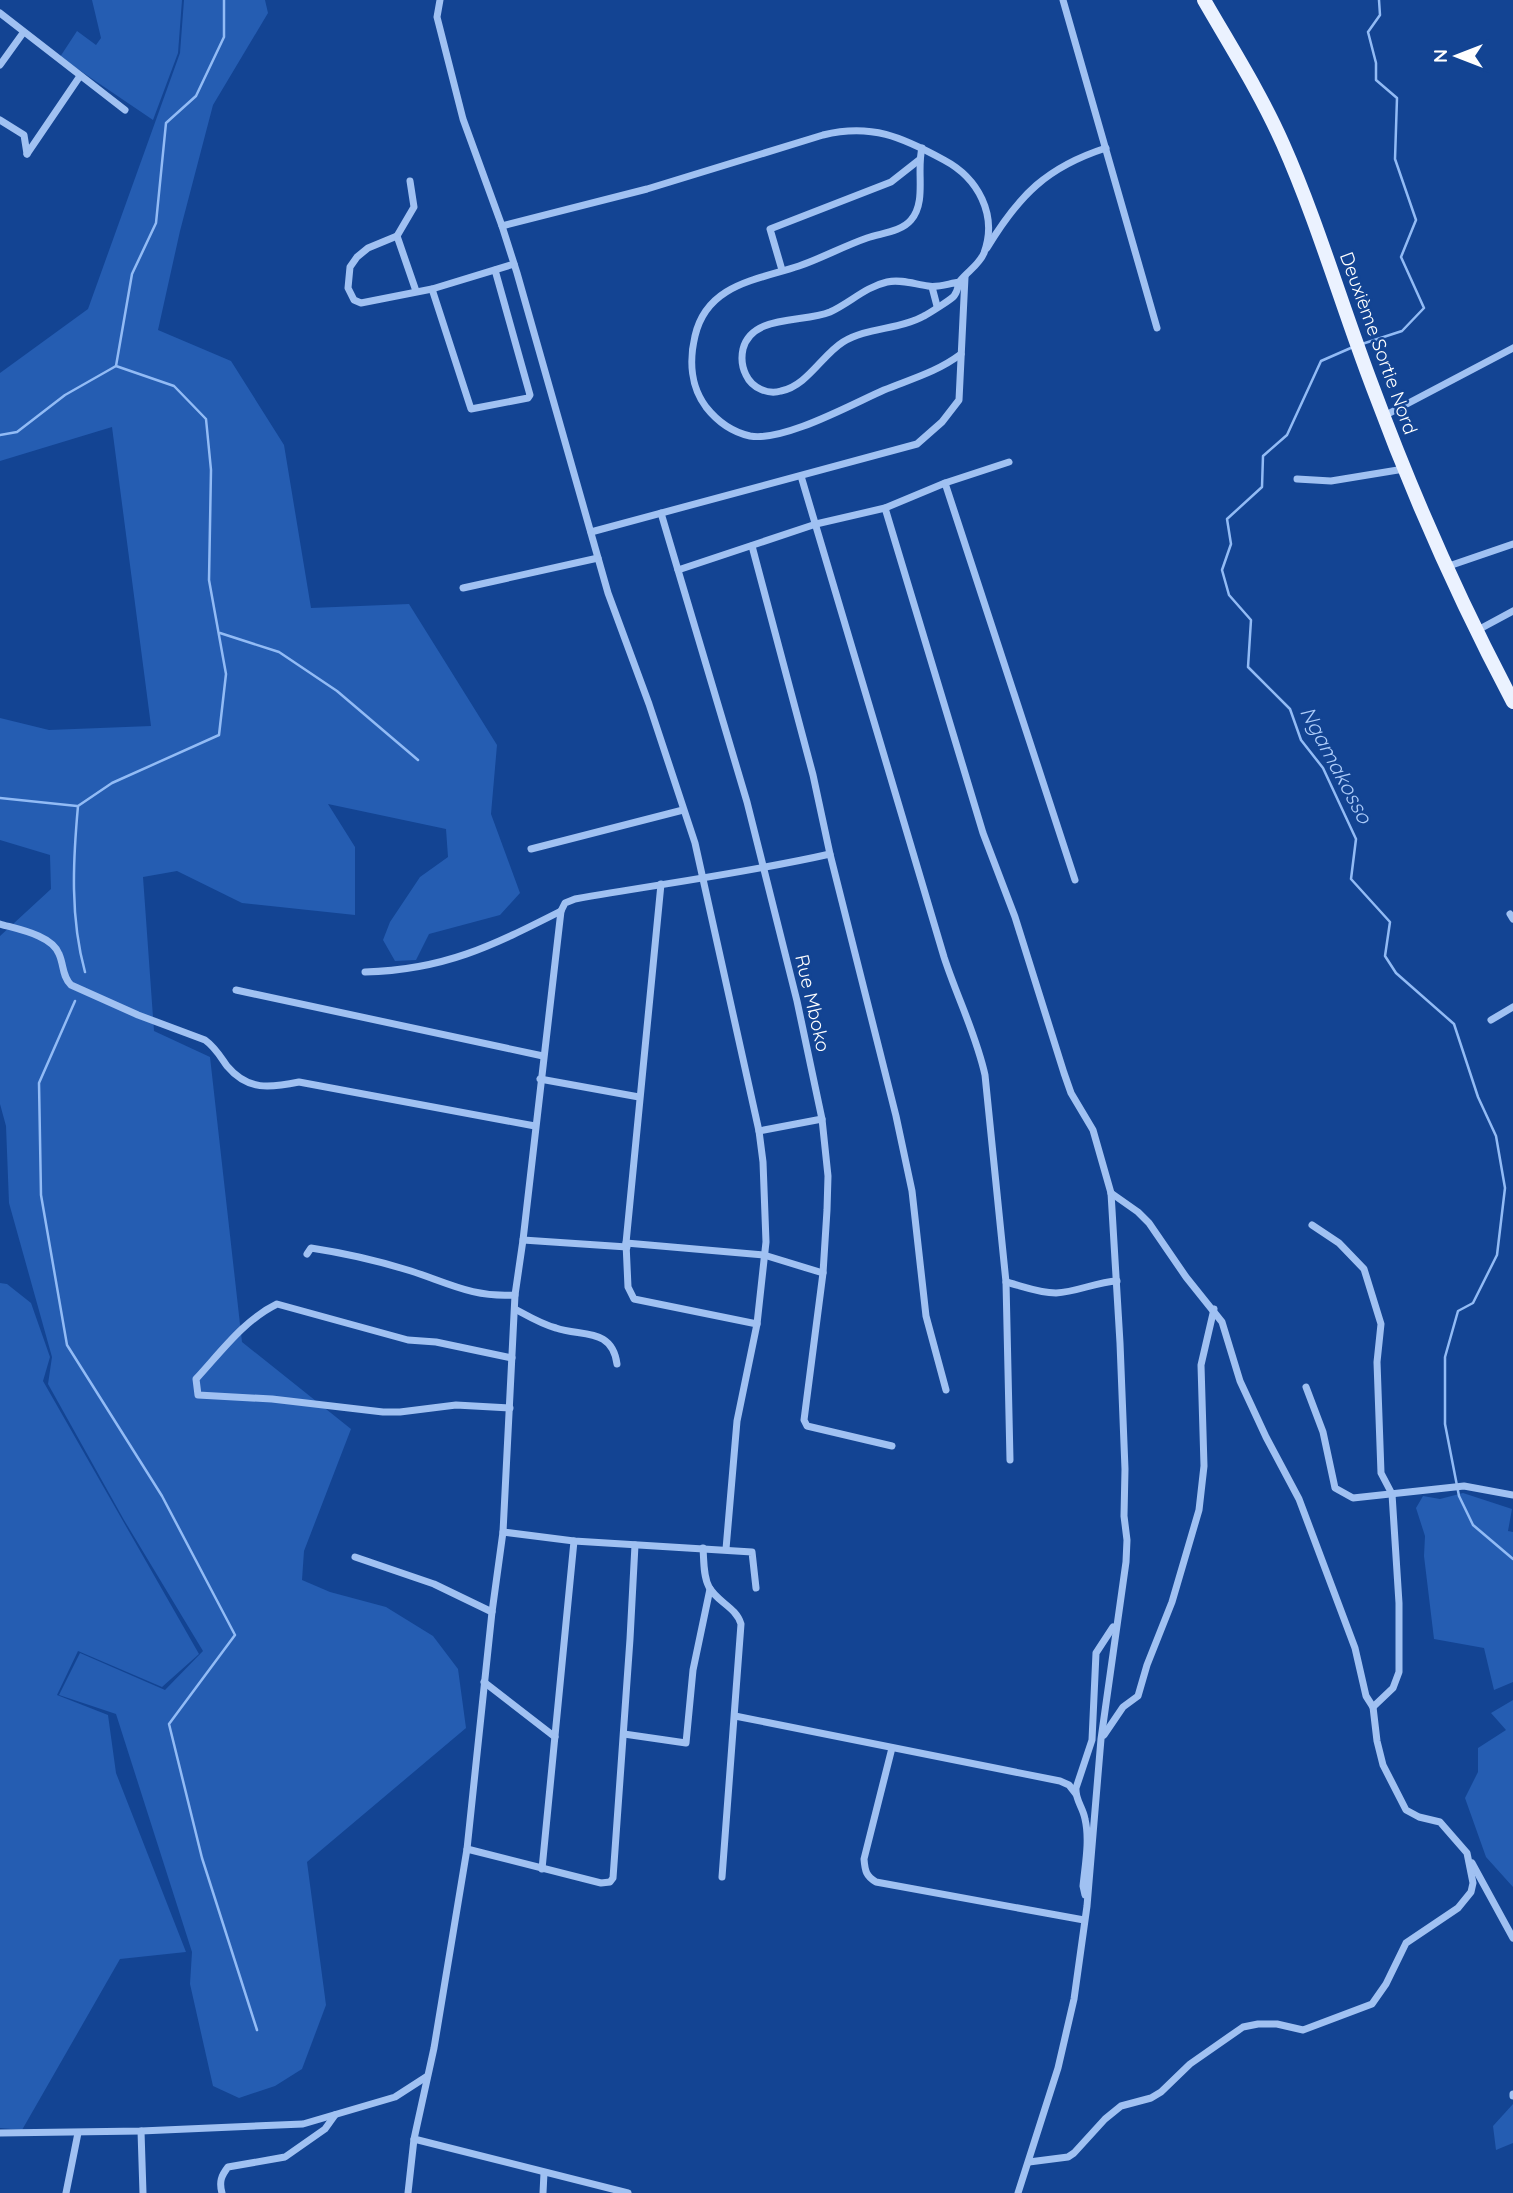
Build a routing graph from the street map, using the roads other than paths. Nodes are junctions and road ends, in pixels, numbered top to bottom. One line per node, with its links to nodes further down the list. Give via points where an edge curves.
1 (440, 0): 14 (street, via 437,17 463,119)
2 (1063, 0): 11 (street)
3 (1203, 0): 28 (main road, Deuxième Sortie Nord, via 1282,141)
4 (0, 13): 5 (street)
5 (23, 33): 6 (street); 7 (street)
6 (0, 65)
7 (80, 76): 8 (street); 9 (street, via 27,154 24,135)
8 (125, 110)
9 (0, 120)
10 (922, 148): 12 (street); 14 (street, via 869,130 843,130 648,189); 16 (street, via 953,165 982,195 989,232)
11 (1106, 148): 16 (street, via 1054,170 1038,183 1004,220); 25 (street)
12 (919, 160): 19 (street, via 919,197 910,222); 19 (street, via 891,182 769,229)
13 (410, 181): 15 (street, via 414,207)
14 (502, 226): 17 (street)
15 (397, 236): 23 (street); 23 (street, via 357,257 350,267 348,288 361,303)
16 (984, 254): 20 (street)
17 (514, 264): 18 (street); 37 (street)
18 (495, 270): 22 (street); 22 (street, via 528,398 471,409)
19 (782, 270): 27 (street, via 741,282 727,292 704,315 696,332 692,359 701,400 731,429 752,436 792,429 927,374)
20 (962, 280): 21 (street); 24 (street, via 955,295); 27 (street)
21 (932, 287): 24 (street); 24 (street, via 889,282 818,316 772,323 750,335 744,344 743,366 758,389 785,391 842,342 910,323)
22 (432, 289): 23 (street)
23 (416, 291)
24 (937, 306)
25 (1157, 328)
26 (1513, 348): 28 (street)
27 (961, 354): 31 (street, via 959,400 917,444)
28 (1384, 416): 30 (main road, Deuxième Sortie Nord)
29 (1009, 461): 33 (street)
30 (1404, 468): 32 (street, via 1331,481); 41 (main road, Deuxième Sortie Nord)
31 (801, 476): 35 (street); 36 (street)
32 (1297, 479)
33 (945, 483): 34 (street); 53 (street)
34 (885, 508): 36 (street); 67 (street, via 983,833 1064,1073 1093,1130)
35 (661, 513): 37 (street); 42 (street, Rue Mboko)
36 (816, 524): 39 (street); 75 (street, via 944,957 979,1046)
37 (591, 532): 40 (street)
38 (1513, 544): 41 (street)
39 (752, 546): 42 (street); 50 (street, via 814,775)
40 (598, 558): 43 (street); 48 (street)
41 (1445, 567): 45 (main road, Deuxième Sortie Nord)
42 (678, 570): 51 (street, Rue Mboko)
43 (463, 587)
44 (1513, 611): 45 (street)
45 (1476, 631): 46 (main road, Deuxième Sortie Nord)
46 (1509, 687): 47 (main road, Deuxième Sortie Nord)
47 (1513, 702)
48 (683, 810): 49 (street); 52 (street)
49 (531, 849)
50 (830, 854): 51 (street); 83 (street, via 912,1191 926,1316)
51 (765, 869): 52 (street); 64 (street, Rue Mboko)
52 (704, 877): 54 (street); 66 (street)
53 (1075, 880)
54 (661, 884): 55 (street, via 575,899); 63 (street)
55 (561, 912): 57 (street, via 461,958); 61 (street)
56 (0, 924): 65 (street, via 56,948 71,985 205,1040 247,1083 274,1087 299,1082)
57 (365, 972)
58 (236, 990): 61 (street)
59 (1513, 1007): 60 (street)
60 (1491, 1020)
61 (543, 1056): 62 (street)
62 (540, 1079): 63 (street); 65 (street)
63 (639, 1097): 70 (street)
64 (822, 1119): 66 (street); 73 (street, Rue Mboko, via 828,1175)
65 (535, 1126): 69 (street)
66 (759, 1131): 72 (street)
67 (1111, 1193): 74 (street); 78 (street, via 1149,1223)
68 (1312, 1225): 88 (street, via 1339,1243 1364,1269 1381,1324 1377,1362 1381,1473)
69 (523, 1240): 70 (street); 76 (street)
70 (626, 1245): 72 (street); 79 (street, via 628,1287 634,1299)
71 (307, 1254): 76 (street, via 311,1248 328,1251 405,1269 475,1293)
72 (764, 1255): 73 (street); 79 (street)
73 (823, 1273): 85 (street, Rue Mboko, via 804,1424)
74 (1117, 1281): 75 (street, via 1056,1293); 100 (street, via 1127,1539)
75 (1006, 1282): 86 (street)
76 (514, 1294): 77 (street)
77 (515, 1309): 80 (street); 81 (street, via 556,1329 603,1339 615,1352)
78 (1214, 1309): 102 (street, via 1240,1381 1299,1499); 106 (street, via 1201,1365 1204,1466 1199,1510 1138,1696 1123,1707)
79 (757, 1324): 95 (street, via 737,1421)
80 (512, 1359): 84 (street); 84 (street, via 408,1340 277,1304 246,1324 196,1379 198,1395 383,1412 456,1405)
81 (617, 1364)
82 (1306, 1387): 88 (street, via 1323,1432 1335,1488 1353,1498)
83 (946, 1390)
84 (510, 1408): 91 (street)
85 (892, 1446)
86 (1010, 1460)
87 (1513, 1488): 89 (street)
88 (1392, 1493): 89 (street, via 1464,1486); 102 (street, via 1399,1672 1393,1688)
89 (1504, 1493): 90 (street)
90 (1513, 1495)
91 (503, 1532): 92 (street); 99 (street)
92 (574, 1541): 93 (street); 105 (street)
93 (635, 1545): 94 (street); 104 (street)
94 (703, 1548): 95 (street); 98 (street)
95 (726, 1549): 97 (street, via 752,1552)
96 (355, 1556): 99 (street, via 434,1584)
97 (756, 1588)
98 (710, 1590): 103 (street, via 735,1612 741,1624); 104 (street, via 693,1670 686,1743)
99 (492, 1612): 101 (street)
100 (1115, 1625): 106 (street); 108 (street, via 1096,1653 1092,1740)
101 (484, 1682): 105 (street); 109 (street)
102 (1373, 1707): 110 (street, via 1383,1765 1406,1810 1440,1822)
103 (735, 1716): 107 (street); 112 (street)
104 (624, 1734): 111 (street, via 613,1878 601,1883)
105 (555, 1737): 111 (street)
106 (1101, 1739): 113 (street)
107 (892, 1748): 108 (street, via 1060,1781); 114 (street, via 864,1859 871,1879)
108 (1076, 1794): 113 (street, via 1085,1817 1083,1886)
109 (467, 1849): 111 (street); 116 (street)
110 (1467, 1853): 115 (street); 122 (street, via 1473,1876 1471,1892 1449,1915 1406,1942 1372,2004 1303,2030 1277,2024 1243,2027 1190,2064 1161,2092 1121,2106 1068,2157)
111 (542, 1869)
112 (722, 1877)
113 (1087, 1906): 114 (street)
114 (1084, 1920): 122 (street, via 1074,1999)
115 (1513, 1938)
116 (426, 2076): 117 (street, via 395,2097); 121 (street)
117 (335, 2115): 118 (street, via 293,2125); 126 (street, via 325,2129 285,2157 228,2166 222,2174)
118 (141, 2131): 120 (street); 125 (street)
119 (1, 2132): 120 (street)
120 (78, 2133): 124 (street)
121 (414, 2140): 123 (street); 127 (street)
122 (1029, 2162): 130 (street)
123 (544, 2173): 128 (street); 129 (street)
124 (66, 2193)
125 (143, 2193)
126 (222, 2193)
127 (408, 2193)
128 (543, 2193)
129 (628, 2193)
130 (1018, 2193)

